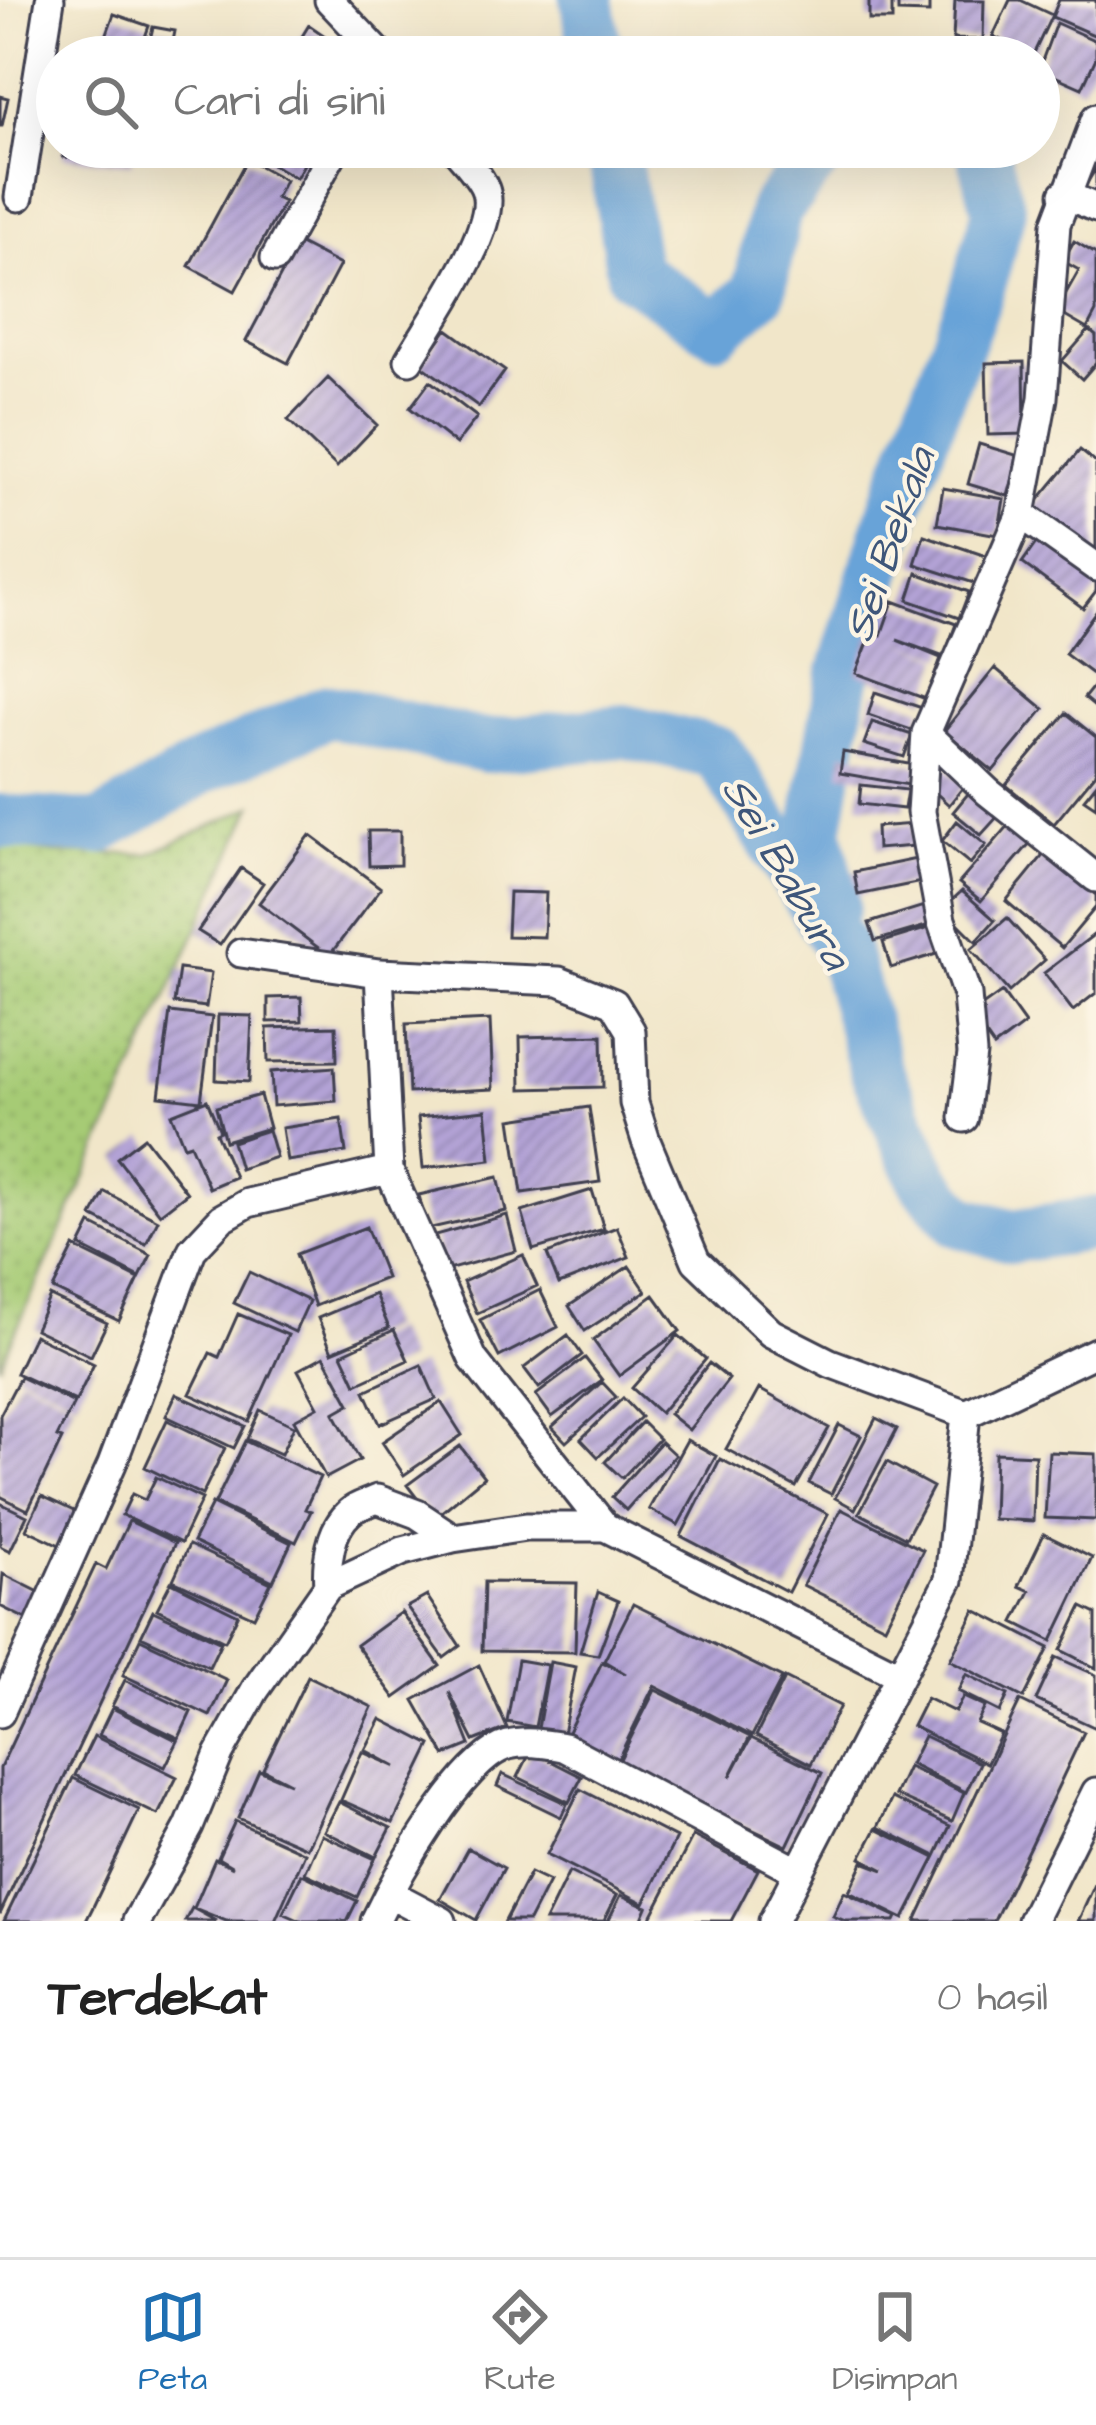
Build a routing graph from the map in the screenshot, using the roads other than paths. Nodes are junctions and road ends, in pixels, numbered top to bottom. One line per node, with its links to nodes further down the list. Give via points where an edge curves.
1 (50, 0): 3 (street)
2 (329, 0): 4 (street)
3 (44, 36)
4 (363, 36)
5 (36, 89): 10 (street)
6 (1096, 118): 9 (street)
7 (325, 168): 12 (street)
8 (470, 168): 13 (street, via 486,188 482,231)
9 (1064, 194): 11 (street); 14 (street, via 1043,398)
10 (19, 197)
11 (1096, 208)
12 (275, 258)
13 (409, 359)
14 (1021, 514): 15 (street); 16 (street)
15 (1096, 567)
16 (926, 733): 17 (street); 20 (street, via 921,812 941,920 967,995 972,1054)
17 (1096, 878)
18 (241, 953): 19 (street)
19 (379, 973): 21 (street); 23 (street, via 559,981 614,1003 631,1031 634,1103 646,1142 696,1261 771,1334)
20 (964, 1118)
21 (389, 1170): 24 (street, via 473,1359); 28 (street, via 248,1203 192,1250 112,1464)
22 (1096, 1352): 23 (street)
23 (966, 1414): 27 (street, via 949,1580)
24 (605, 1528): 25 (street, via 526,1527); 27 (street)
25 (453, 1538): 26 (street); 26 (street, via 377,1499 350,1511 338,1529 326,1562)
26 (328, 1586): 32 (street, via 255,1690)
27 (899, 1675): 30 (street)
28 (0, 1713)
29 (1096, 1792): 36 (street)
30 (797, 1871): 31 (street, via 564,1748 524,1744 493,1752 467,1771); 35 (street)
31 (388, 1893): 33 (street); 34 (street)
32 (137, 1921)
33 (375, 1921)
34 (442, 1921)
35 (773, 1921)
36 (1032, 1921)

